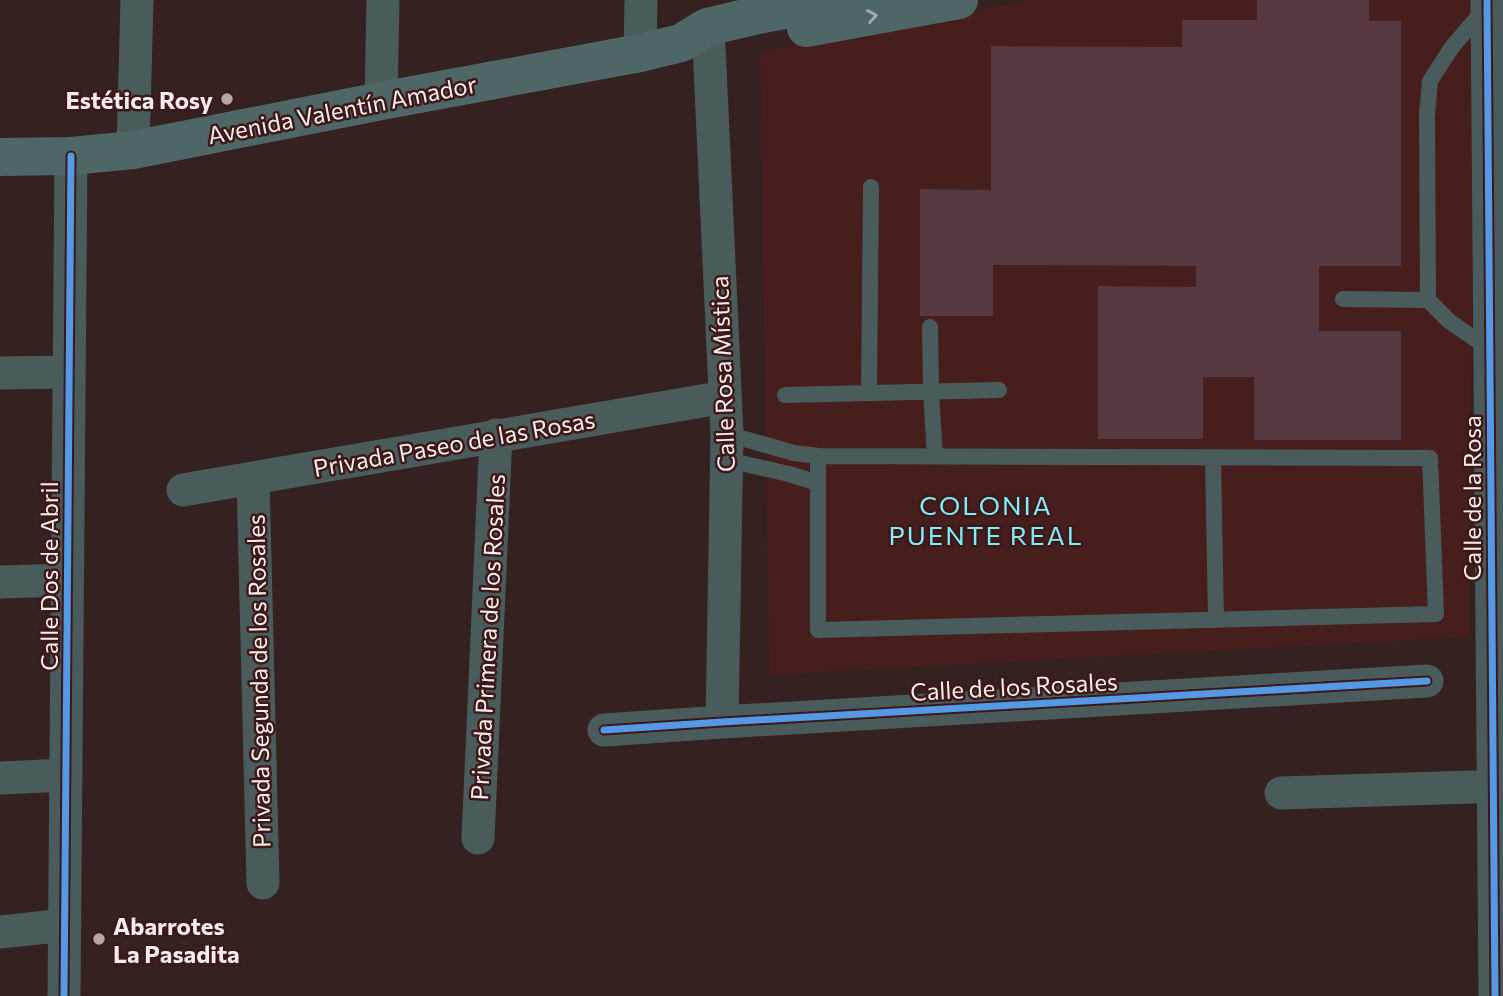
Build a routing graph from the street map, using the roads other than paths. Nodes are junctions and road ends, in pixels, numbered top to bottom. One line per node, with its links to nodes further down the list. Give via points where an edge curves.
1 (136, 0): 11 (street)
2 (383, 0): 9 (street)
3 (641, 0): 8 (street)
4 (839, 0): 7 (main road, Avenida Valentín Amador, via 758,15)
5 (959, 0): 7 (main road, Avenida Valentín Amador, one-way to 5)
6 (1487, 3): 10 (street, Calle de la Rosa); 16 (lane, via 1430,81)
7 (699, 39): 8 (main road, Avenida Valentín Amador); 25 (street, Calle Rosa Mística)
8 (640, 53): 9 (main road, Avenida Valentín Amador)
9 (381, 101): 11 (main road, Avenida Valentín Amador)
10 (1495, 139): 18 (street, Calle de la Rosa)
11 (133, 150): 12 (main road, Avenida Valentín Amador)
12 (71, 156): 13 (main road, Avenida Valentín Amador); 19 (street, Calle Dos de Abril)
13 (0, 157)
14 (871, 187): 23 (lane)
15 (1343, 299): 16 (lane)
16 (1427, 300): 18 (lane, via 1449,321)
17 (930, 327): 22 (lane)
18 (1496, 349): 34 (street, Calle de la Rosa)
19 (69, 372): 20 (street); 35 (street, Calle Dos de Abril)
20 (0, 373)
21 (999, 390): 22 (lane)
22 (931, 392): 23 (lane); 29 (lane)
23 (869, 393): 24 (lane)
24 (785, 395)
25 (725, 397): 26 (street, Privada Paseo de las Rosas); 27 (street, Calle Rosa Mística)
26 (496, 435): 31 (street, Privada Paseo de las Rosas); 45 (street, Privada Primera de los Rosales)
27 (727, 447): 28 (lane); 32 (lane); 39 (street, Calle Rosa Mística)
28 (818, 456): 29 (lane); 32 (lane)
29 (935, 456): 30 (lane)
30 (1213, 458): 37 (lane); 37 (lane, via 1430,458 1436,614)
31 (253, 479): 33 (street, Privada Paseo de las Rosas); 46 (street, Privada Segunda de los Rosales)
32 (818, 483): 37 (lane, via 818,630)
33 (183, 490)
34 (1497, 568): 43 (street, Calle de la Rosa)
35 (67, 580): 36 (street); 41 (street, Calle Dos de Abril)
36 (0, 582)
37 (1216, 620)
38 (1427, 681): 39 (street, Calle de los Rosales)
39 (722, 722): 40 (street, Calle de los Rosales)
40 (604, 730)
41 (66, 775): 42 (street); 47 (street, Calle Dos de Abril)
42 (0, 778)
43 (1498, 786): 44 (street); 50 (street, Calle de la Rosa)
44 (1281, 793)
45 (478, 838)
46 (263, 883)
47 (65, 925): 48 (street); 49 (street, Calle Dos de Abril)
48 (0, 932)
49 (64, 996)
50 (1494, 996)

